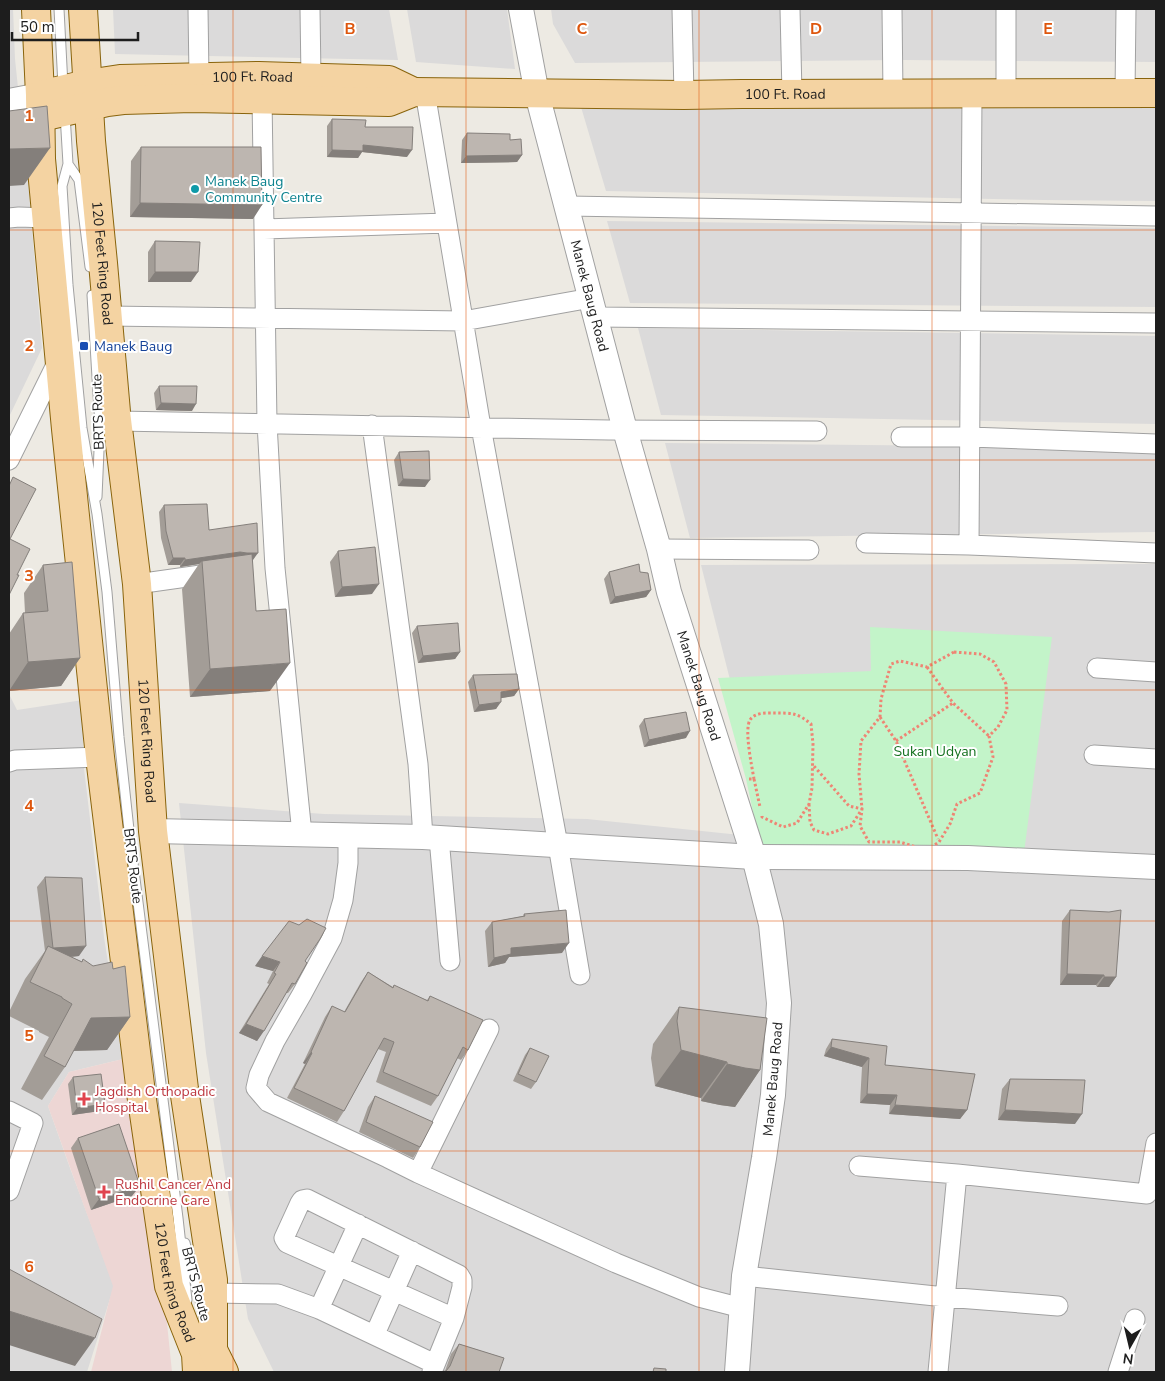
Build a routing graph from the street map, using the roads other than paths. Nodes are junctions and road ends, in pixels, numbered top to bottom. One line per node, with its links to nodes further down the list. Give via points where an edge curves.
1 (36, 9): 25 (main road, 120 Feet Ring Road)
2 (59, 9): 25 (lane, BRTS Route)
3 (83, 9): 25 (main road, 120 Feet Ring Road)
4 (198, 9): 12 (street)
5 (310, 9): 13 (street)
6 (521, 9): 16 (street, Manek Baug Road)
7 (682, 9): 22 (street)
8 (790, 9): 17 (street)
9 (892, 9): 18 (street)
10 (1006, 9): 20 (street)
11 (1126, 9): 21 (street)
12 (199, 77): 13 (main road, 100 Ft. Road); 25 (main road, 100 Ft. Road, via 120,79)
13 (311, 78): 14 (main road, 100 Ft. Road, via 389,80)
14 (419, 92): 16 (main road, 100 Ft. Road); 23 (main road, 100 Ft. Road, via 389,102); 33 (street)
15 (1156, 93): 21 (main road, 100 Ft. Road)
16 (537, 94): 22 (main road, 100 Ft. Road); 28 (street, Manek Baug Road)
17 (792, 94): 18 (main road, 100 Ft. Road); 22 (main road, 100 Ft. Road)
18 (893, 94): 19 (main road, 100 Ft. Road)
19 (972, 94): 20 (main road, 100 Ft. Road); 29 (street)
20 (1006, 94): 21 (main road, 100 Ft. Road)
21 (1125, 94)
22 (684, 95)
23 (262, 98): 25 (main road, 100 Ft. Road); 34 (street)
24 (9, 101): 25 (street, 100 Ft. Road)
25 (64, 101): 26 (street, 100 Ft. Road); 27 (lane, BRTS Route); 32 (main road, 120 Feet Ring Road, via 41,159); 36 (main road, 120 Feet Ring Road, via 90,141)
26 (9, 121)
27 (68, 164): 52 (lane, BRTS Route, via 62,186 68,285 82,428); 52 (lane, BRTS Route, via 79,180 92,281 100,427)
28 (567, 206): 29 (street); 35 (street, Manek Baug Road)
29 (971, 213): 30 (street); 39 (street)
30 (1156, 216)
31 (9, 218): 32 (street)
32 (47, 218): 41 (main road, 120 Feet Ring Road)
33 (447, 223): 34 (street); 38 (street)
34 (264, 230): 37 (street)
35 (593, 307): 38 (street); 39 (street); 46 (street, Manek Baug Road)
36 (108, 316): 37 (street); 42 (main road, 120 Feet Ring Road)
37 (265, 318): 38 (street); 43 (street)
38 (463, 321): 45 (street)
39 (970, 321): 40 (street); 49 (street)
40 (1156, 323)
41 (60, 358): 51 (street); 63 (main road, 120 Feet Ring Road)
42 (117, 421): 43 (street); 59 (main road, 120 Feet Ring Road)
43 (266, 423): 44 (street); 67 (street, via 275,568)
44 (372, 425): 45 (street); 69 (street, via 418,764)
45 (481, 427): 46 (street); 70 (street)
46 (625, 430): 47 (street); 55 (street, Manek Baug Road)
47 (816, 431)
48 (901, 437): 49 (street)
49 (970, 437): 50 (street); 54 (street)
50 (1156, 444)
51 (9, 460)
52 (97, 514): 83 (lane, BRTS Route, via 130,839)
53 (866, 544): 54 (street)
54 (969, 545): 57 (street)
55 (659, 549): 56 (street); 71 (street, Manek Baug Road, via 669,592)
56 (809, 550)
57 (1156, 553)
58 (236, 570): 59 (street)
59 (137, 584): 66 (main road, 120 Feet Ring Road)
60 (1097, 668): 61 (street)
61 (1156, 672)
62 (1094, 755): 64 (street)
63 (100, 757): 65 (street); 97 (main road, 120 Feet Ring Road, via 141,1093 169,1286)
64 (1156, 759)
65 (9, 762)
66 (153, 831): 67 (street); 89 (main road, 120 Feet Ring Road)
67 (302, 834): 68 (street)
68 (348, 835): 69 (street); 79 (street, via 343,900 332,938 275,1041 256,1088 268,1102)
69 (431, 837): 70 (street); 73 (street)
70 (558, 844): 71 (street); 74 (street)
71 (754, 857): 72 (street, via 968,858); 87 (street, Manek Baug Road, via 771,924 779,1003 773,1096)
72 (1156, 867)
73 (450, 961)
74 (580, 975)
75 (489, 1029): 79 (street)
76 (9, 1111): 81 (street, via 34,1123)
77 (1156, 1143): 82 (street)
78 (859, 1166): 80 (street)
79 (418, 1173): 92 (street, via 616,1263 699,1297)
80 (957, 1174): 82 (street); 90 (street)
81 (9, 1191)
82 (1152, 1194)
83 (178, 1218): 97 (lane, BRTS Route); 97 (lane, BRTS Route, via 184,1286)
84 (358, 1224): 85 (street); 86 (street); 86 (street, via 307,1199 300,1202 284,1238 287,1243)
85 (412, 1251): 88 (street); 94 (street, via 459,1275 462,1287)
86 (339, 1267): 88 (street); 93 (street)
87 (744, 1276): 90 (street); 92 (street, Manek Baug Road)
88 (394, 1291): 94 (street); 96 (street)
89 (213, 1293): 93 (street, via 278,1294); 97 (main road, 120 Feet Ring Road)
90 (945, 1297): 91 (street); 100 (street)
91 (1058, 1306)
92 (742, 1308): 99 (street, Manek Baug Road)
93 (320, 1309): 96 (street)
94 (454, 1318): 98 (street)
95 (1135, 1319): 101 (street)
96 (375, 1334): 98 (street)
97 (208, 1362)
98 (433, 1368)
99 (737, 1372)
100 (938, 1372)
101 (1118, 1372)

